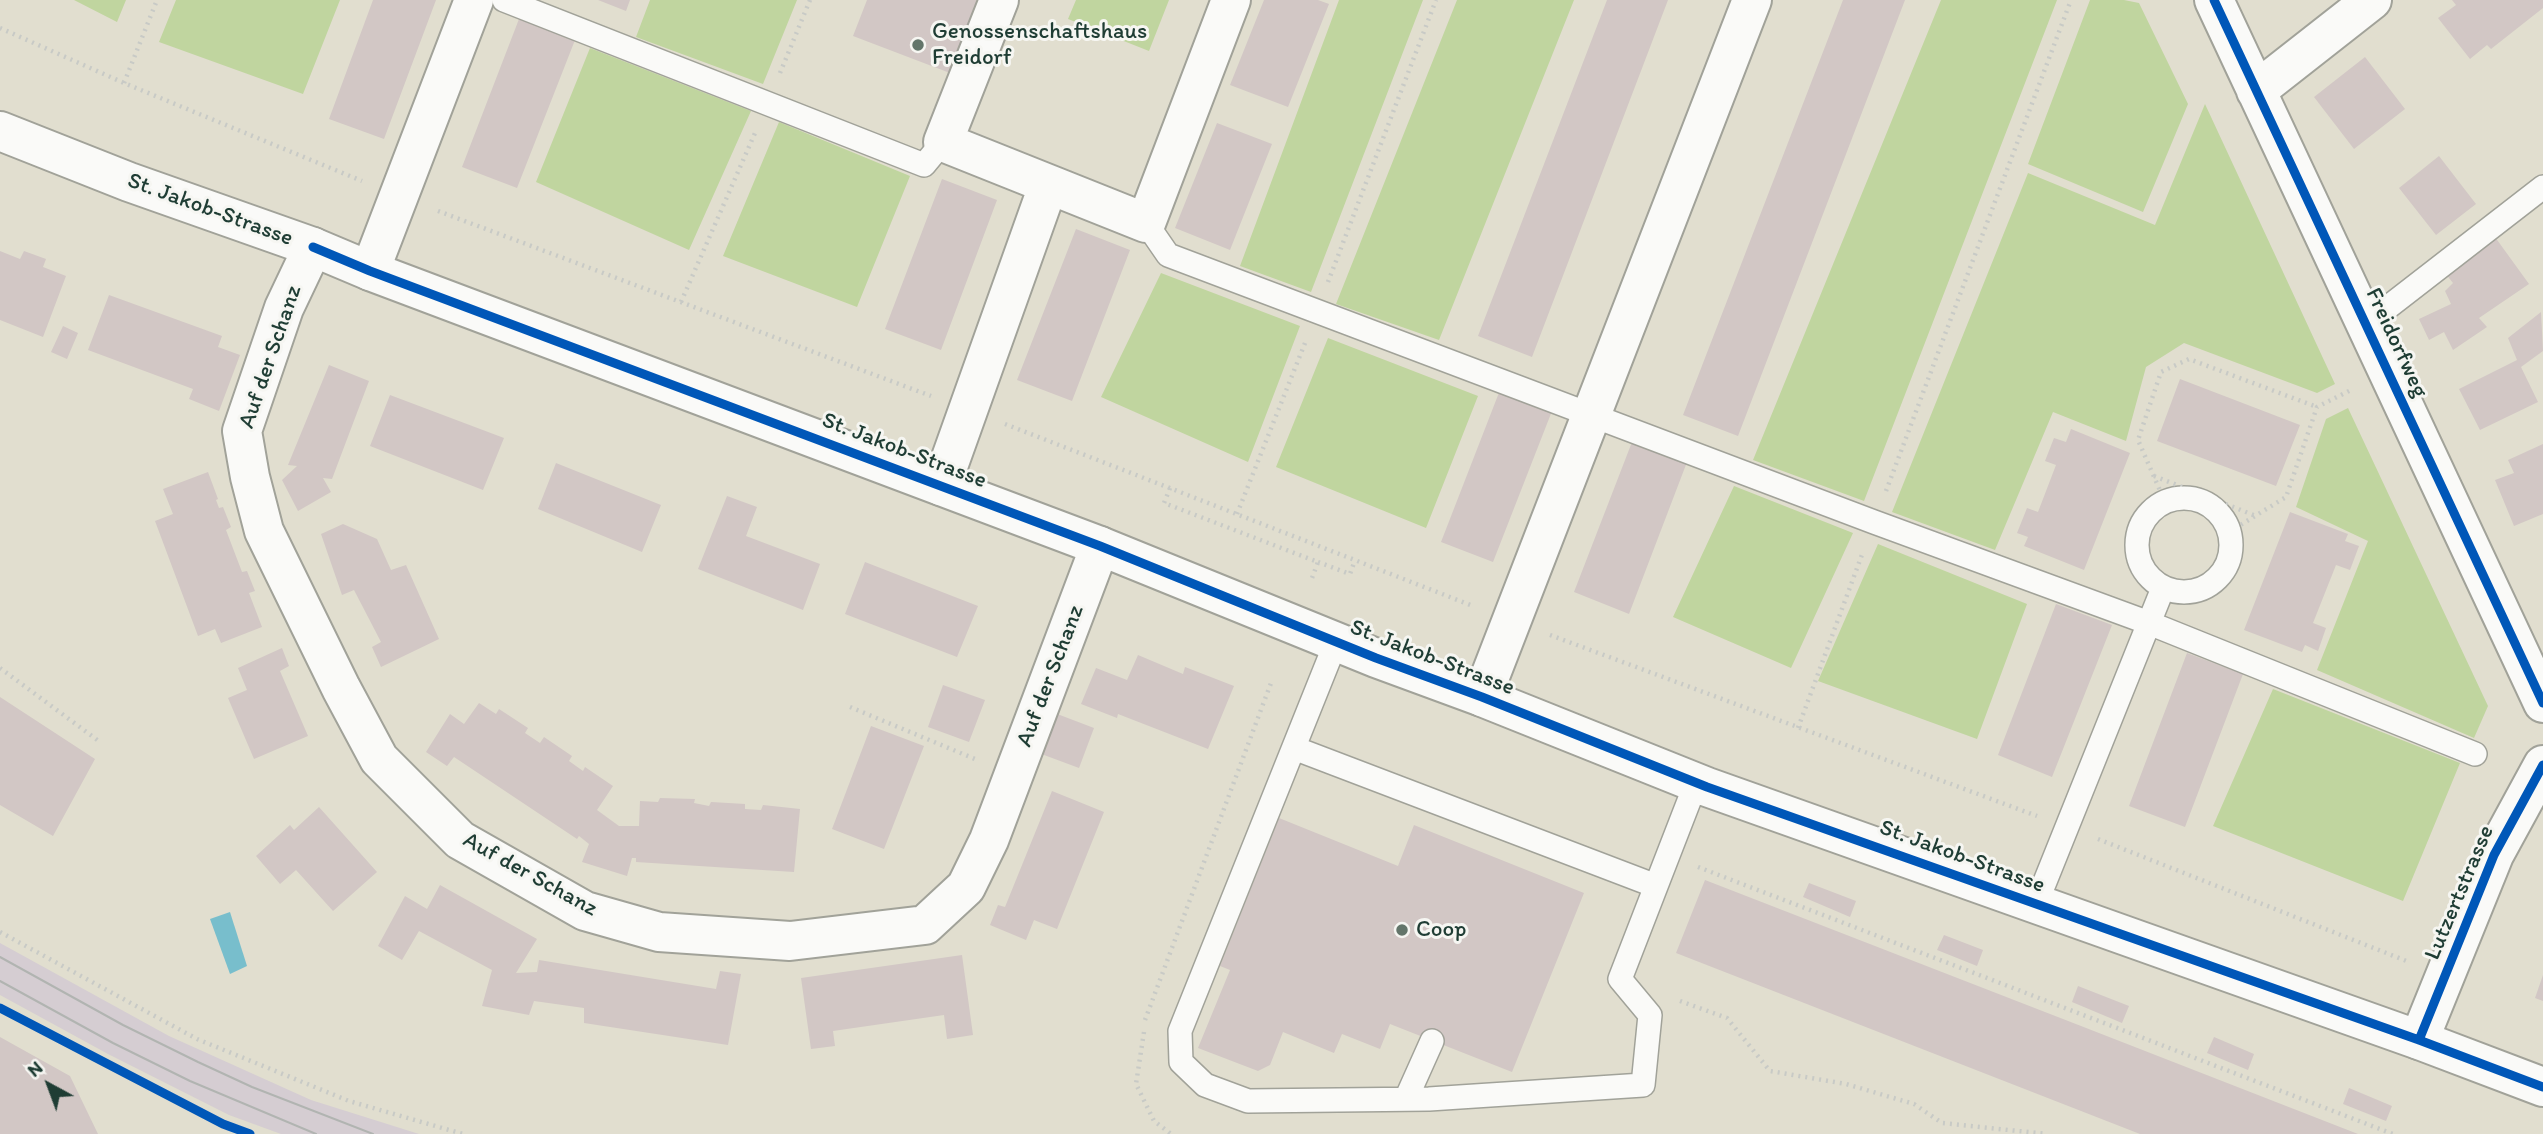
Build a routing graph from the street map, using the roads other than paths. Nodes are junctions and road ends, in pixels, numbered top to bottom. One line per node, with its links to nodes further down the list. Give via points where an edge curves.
1 (474, 0): 15 (street)
2 (504, 0): 10 (lane, via 923,165)
3 (999, 0): 10 (street)
4 (1231, 0): 13 (street)
5 (1752, 0): 17 (street)
6 (2214, 0): 8 (street, Freidorfweg)
7 (2372, 0): 8 (street)
8 (2256, 91): 16 (street, Freidorfweg)
9 (0, 131): 14 (street, St. Jakob-Strasse)
10 (943, 142): 11 (street)
11 (1048, 186): 13 (street); 18 (street)
12 (2543, 187): 16 (lane)
13 (1146, 223): 17 (lane, via 1168,255)
14 (313, 247): 15 (street, St. Jakob-Strasse); 19 (street, Auf der Schanz, via 284,308 242,431 264,531 379,759 460,840 585,911 659,932 790,941 925,925 966,887 989,840)
15 (370, 271): 18 (street, St. Jakob-Strasse)
16 (2365, 325): 24 (street, Freidorfweg)
17 (1592, 415): 21 (lane); 23 (street)
18 (940, 486): 19 (street, St. Jakob-Strasse)
19 (1100, 546): 22 (street, St. Jakob-Strasse)
20 (2163, 588): 20 (lane, via 2148,577 2140,563 2138,532 2145,518 2165,502 2202,501 2226,521 2232,552 2227,566 2205,588 2190,593); 21 (lane)
21 (2149, 623): 26 (lane); 30 (lane)
22 (1336, 642): 23 (street, St. Jakob-Strasse); 25 (lane)
23 (1482, 697): 28 (street, St. Jakob-Strasse)
24 (2543, 702)
25 (1294, 748): 29 (lane); 34 (lane, via 1180,1031 1181,1062 1205,1085 1248,1101)
26 (2475, 754)
27 (2543, 765): 31 (street, Lutzertstrasse, via 2494,855)
28 (1696, 783): 29 (lane); 30 (street, St. Jakob-Strasse)
29 (1656, 886): 34 (lane, via 1620,979 1650,1015 1643,1085)
30 (2036, 904): 31 (street, St. Jakob-Strasse)
31 (2419, 1040): 33 (street, St. Jakob-Strasse)
32 (1432, 1041): 34 (lane)
33 (2543, 1087)
34 (1405, 1099)

